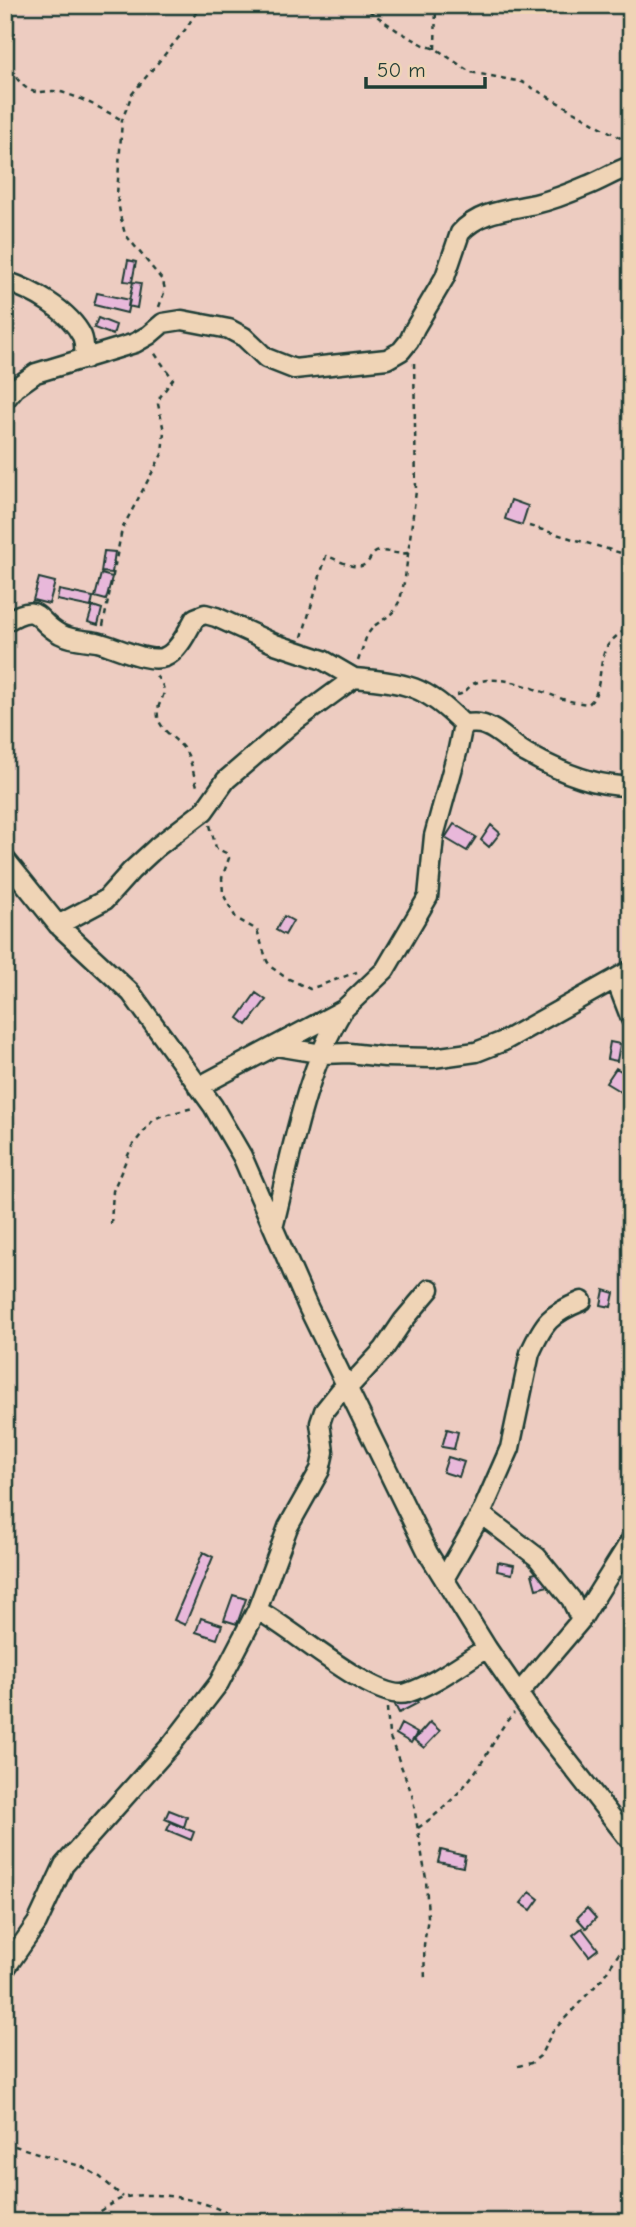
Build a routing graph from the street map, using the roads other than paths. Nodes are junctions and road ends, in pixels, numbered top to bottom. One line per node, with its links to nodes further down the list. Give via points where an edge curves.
1 (631, 166): 3 (street, via 550,199 491,213 464,229 445,277 409,341 387,359 294,369 266,358 244,337 189,320 168,321 144,338)
2 (5, 281): 3 (street, via 68,318 83,339)
3 (85, 359): 4 (street, via 36,373)
4 (5, 401)
5 (5, 622): 6 (street, via 33,612 64,636 165,657 195,618 205,614 323,660)
6 (354, 678): 7 (street, via 400,683 437,699); 10 (street, via 226,779 204,811 148,855 106,900)
7 (463, 724): 8 (street, via 480,724 525,753 574,774); 12 (street, via 433,836 428,897 385,970)
8 (631, 786)
9 (5, 859): 10 (street)
10 (58, 925): 16 (street, via 131,993)
11 (623, 975): 13 (street); 15 (street, via 476,1052 433,1058)
12 (343, 1010): 14 (street); 15 (street)
13 (631, 1019)
14 (276, 1046): 15 (street); 16 (street)
15 (323, 1054): 17 (street, via 310,1086)
16 (198, 1087): 17 (street, via 243,1156)
17 (274, 1224): 20 (street)
18 (430, 1289): 20 (street)
19 (582, 1301): 21 (street, via 552,1315 536,1339 510,1447)
20 (347, 1388): 23 (street); 24 (street, via 324,1410 320,1470 288,1527)
21 (481, 1514): 23 (street); 25 (street, via 537,1557 571,1599)
22 (631, 1540): 25 (street)
23 (444, 1579): 26 (street)
24 (257, 1610): 26 (street, via 387,1693 405,1694 423,1686); 29 (street, via 205,1703 64,1866 37,1923)
25 (581, 1620): 27 (street)
26 (487, 1648): 27 (street)
27 (522, 1698): 28 (street)
28 (631, 1842)
29 (5, 1969)

